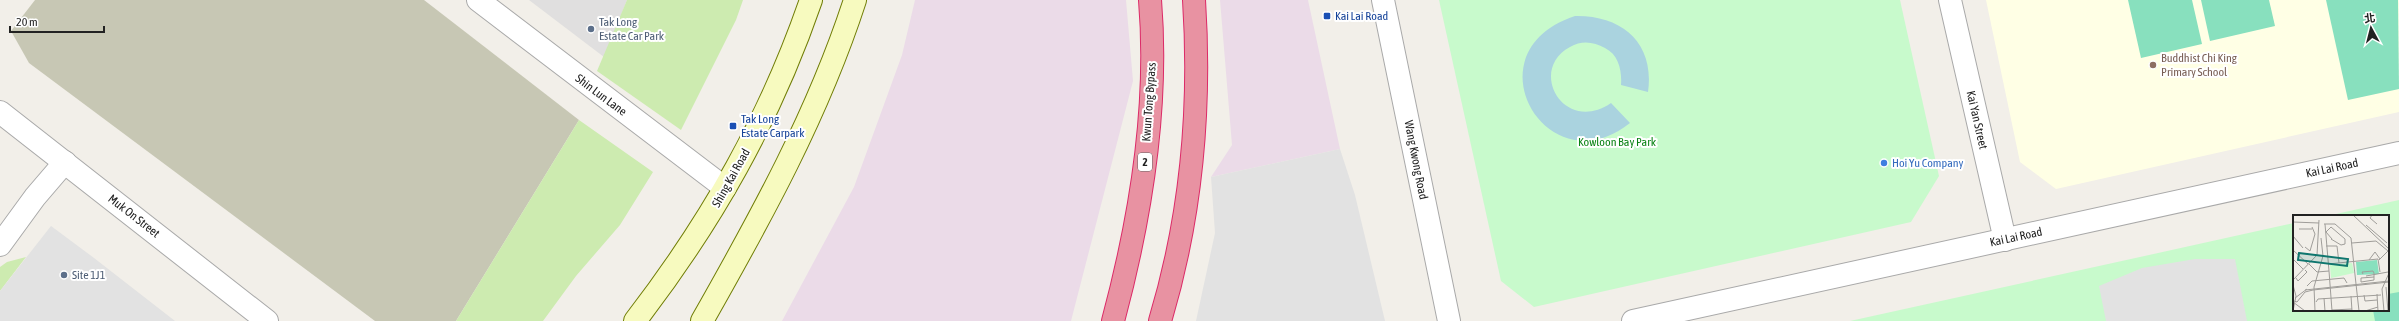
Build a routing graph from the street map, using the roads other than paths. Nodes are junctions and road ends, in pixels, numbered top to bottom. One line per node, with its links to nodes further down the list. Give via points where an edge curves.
1 (478, 0): 11 (street, Shin Lun Lane)
2 (811, 0): 11 (main road, Shing Kai Road, via 775,94)
3 (855, 0): 16 (main road, via 821,95 767,207)
4 (1150, 0): 17 (highway, Kwun Tong Bypass / 2, via 1151,100 1143,182 1125,275)
5 (1194, 0): 18 (highway, via 1196,68 1191,160 1185,211)
6 (1383, 0): 19 (street, Wang Kwong Road)
7 (1950, 0): 12 (street, Kai Yan Street)
8 (0, 112): 10 (street, Muk On Street)
9 (2399, 153): 12 (street, Kai Lai Road)
10 (65, 162): 13 (street, via 35,197); 14 (street, Muk On Street)
11 (726, 188): 15 (main road, Shing Kai Road, via 672,274)
12 (2005, 240): 20 (street, Kai Lai Road)
13 (0, 245)
14 (267, 321)
15 (635, 321)
16 (702, 321)
17 (1113, 321)
18 (1160, 321)
19 (1449, 321)
20 (1632, 321)

